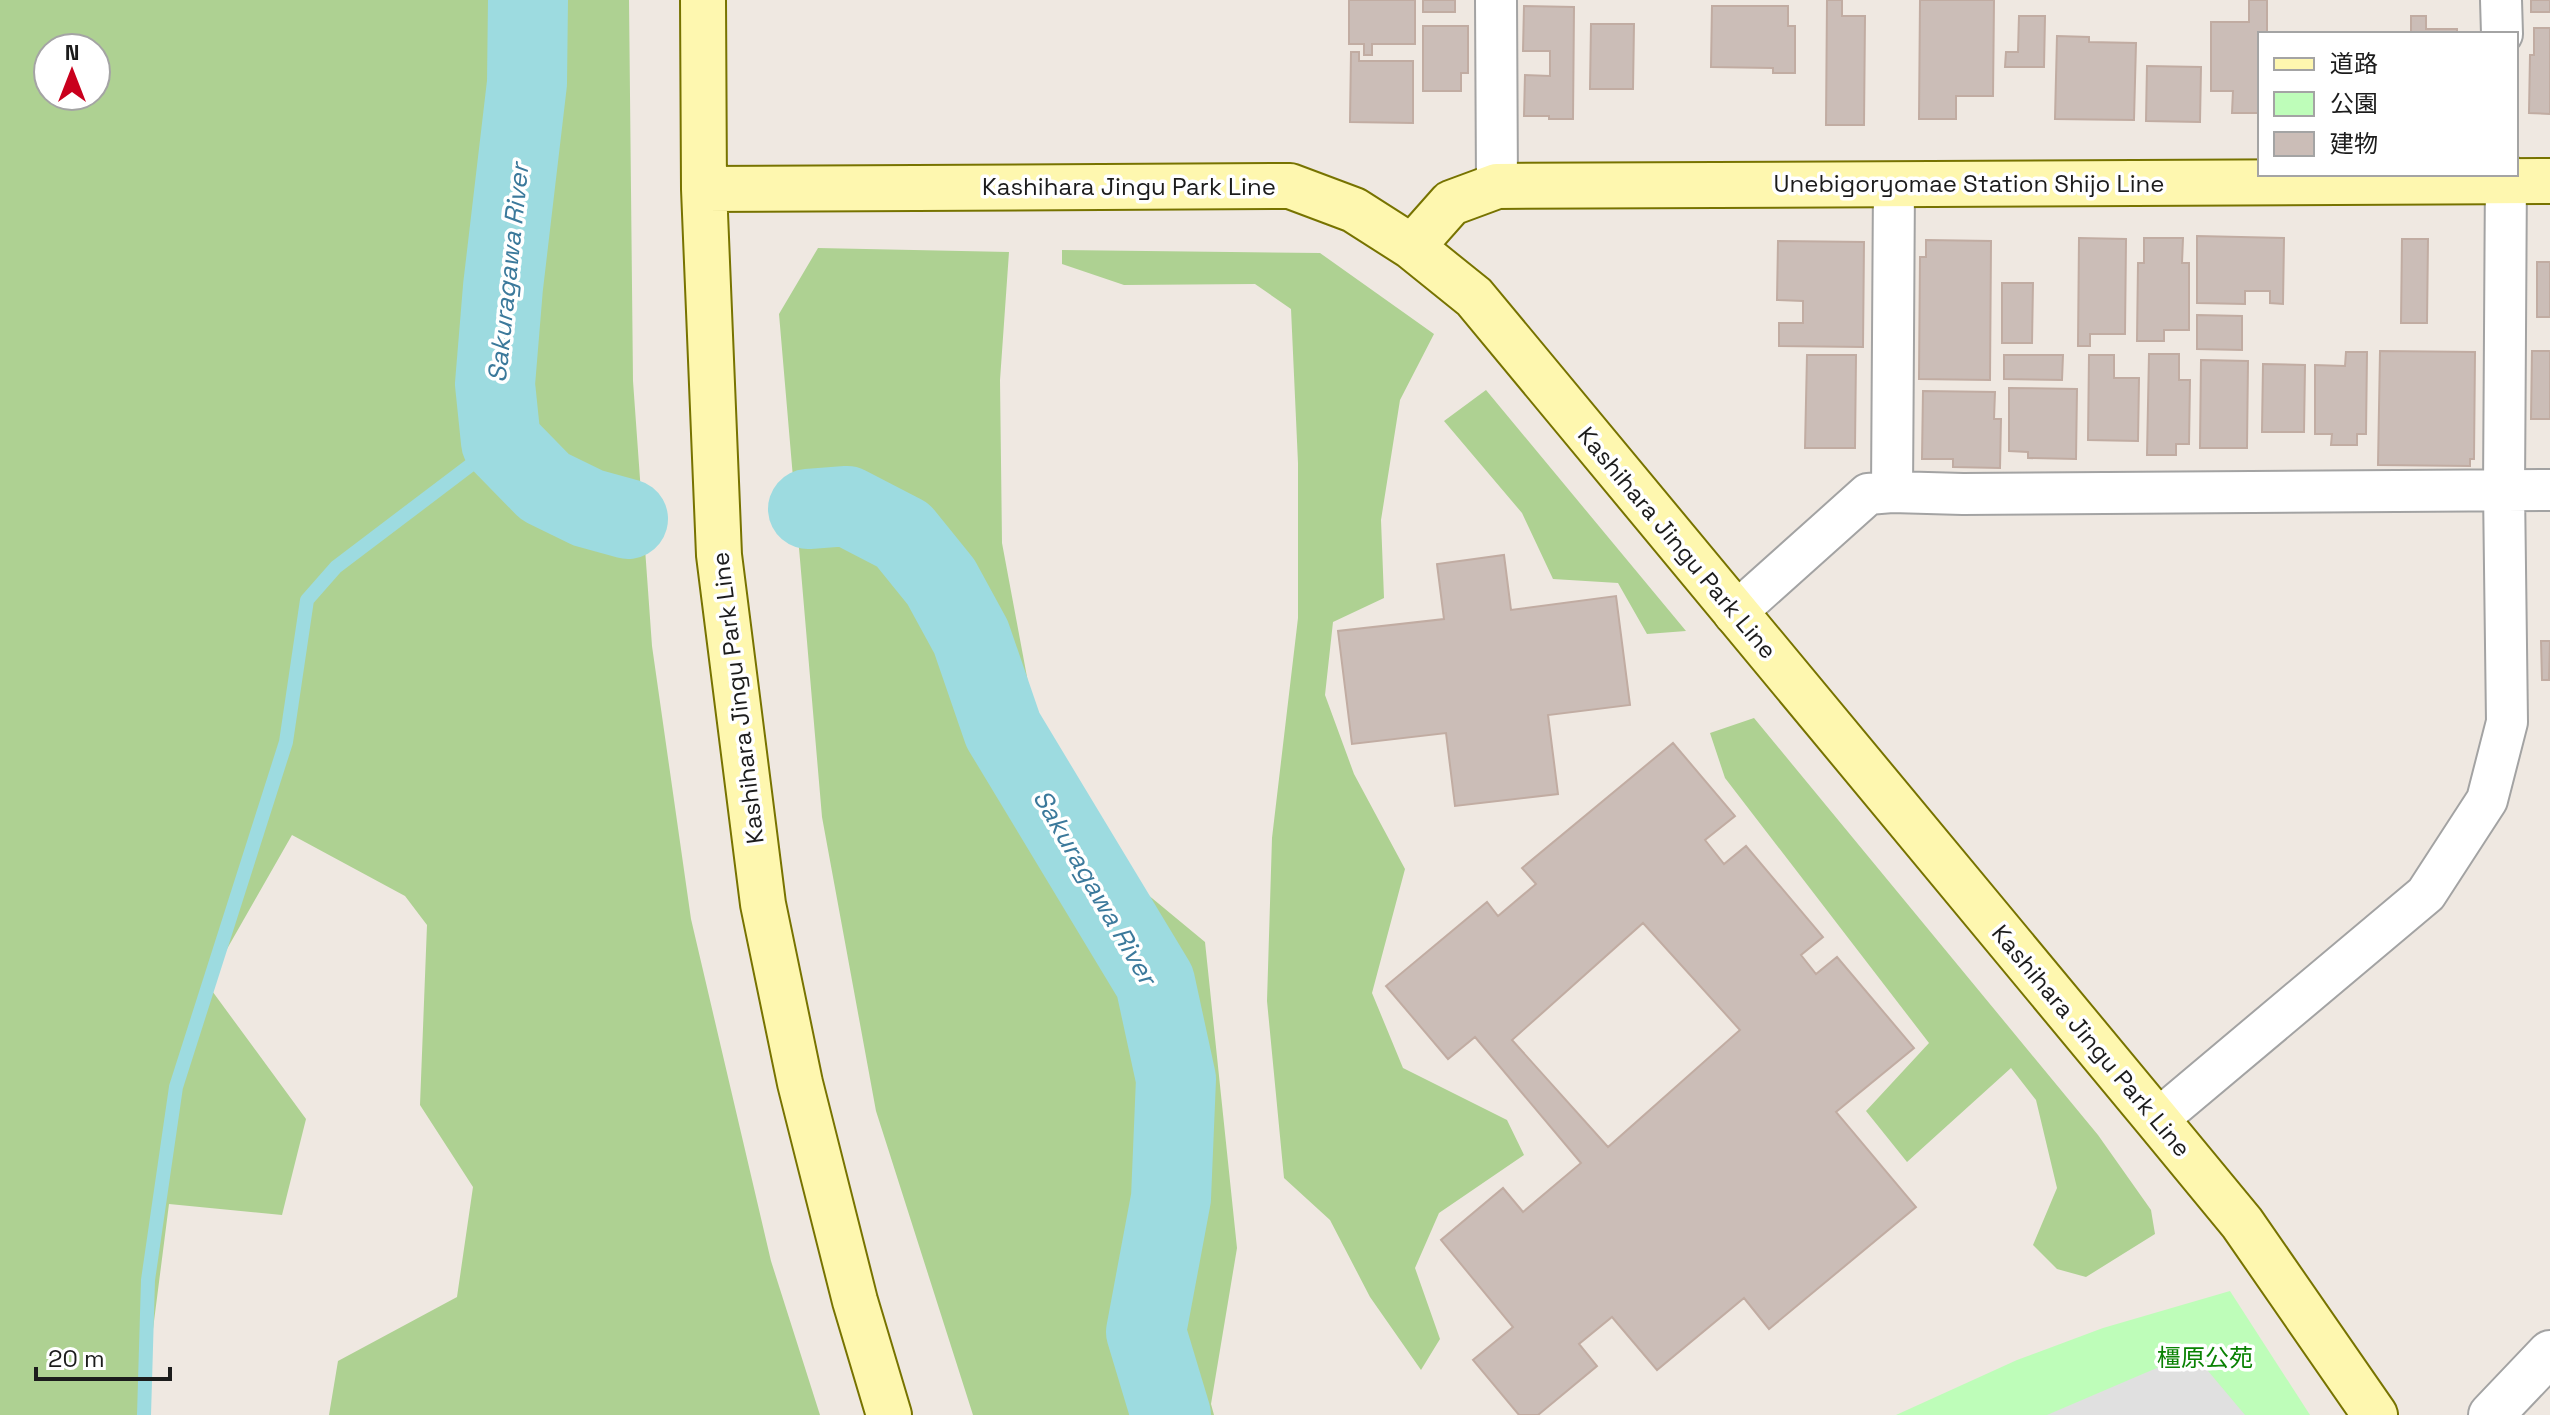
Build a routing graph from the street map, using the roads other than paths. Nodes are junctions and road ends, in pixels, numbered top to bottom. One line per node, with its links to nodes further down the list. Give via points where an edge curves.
1 (703, 0): 9 (main road)
2 (1496, 0): 8 (street)
3 (2501, 0): 4 (street)
4 (2502, 32)
5 (2506, 178): 6 (main road, Unebigoryomae Station Shijo Line); 7 (main road, Unebigoryomae Station Shijo Line); 11 (street)
6 (2550, 181)
7 (1894, 184): 8 (main road, Unebigoryomae Station Shijo Line); 13 (street)
8 (1497, 186): 10 (main road, Unebigoryomae Station Shijo Line, via 1451,203)
9 (704, 189): 10 (main road, Kashihara Jingu Park Line, via 1290,186 1354,210); 17 (main road, Kashihara Jingu Park Line, via 719,555 763,904 808,1112)
10 (1412, 247): 14 (main road, Kashihara Jingu Park Line, via 1474,297)
11 (2504, 490): 12 (street); 13 (street); 15 (street, via 2507,722 2487,800 2426,894)
12 (2550, 490)
13 (1892, 492): 14 (street, via 1868,494)
14 (1734, 614): 15 (main road, Kashihara Jingu Park Line)
15 (2157, 1120): 18 (main road, Kashihara Jingu Park Line, via 2242,1223)
16 (2550, 1353): 19 (street)
17 (889, 1415)
18 (2375, 1415)
19 (2491, 1415)

